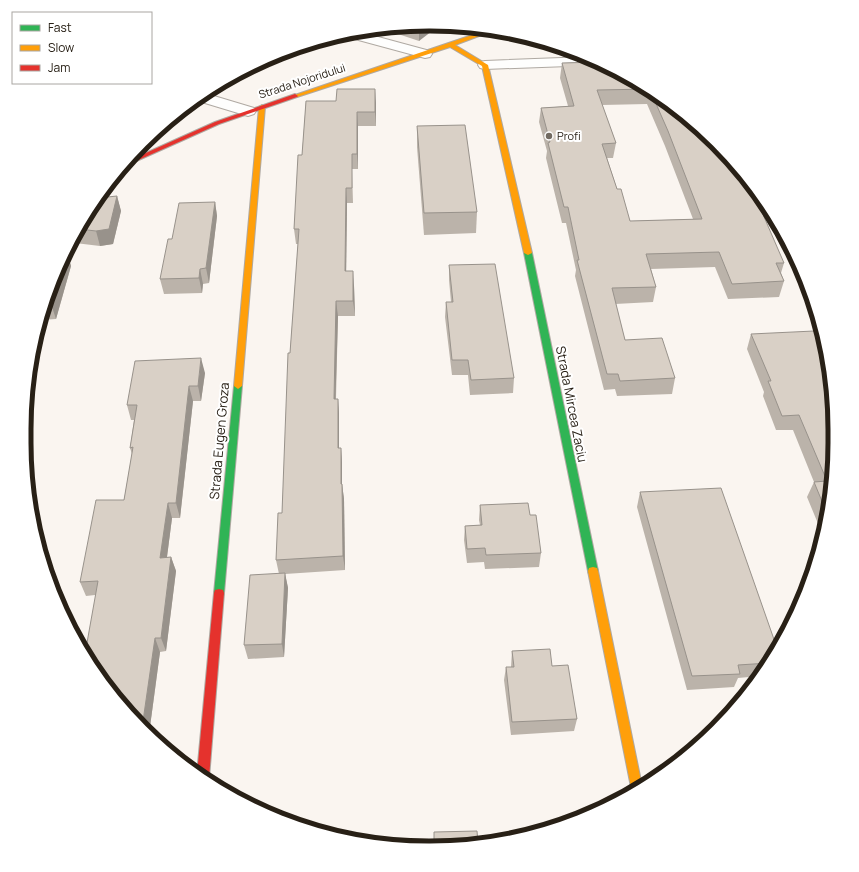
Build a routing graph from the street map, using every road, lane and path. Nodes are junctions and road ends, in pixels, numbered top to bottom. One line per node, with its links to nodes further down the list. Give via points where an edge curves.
1 (481, 34): 3 (street, Strada Nojoridului)
2 (361, 37): 4 (street)
3 (450, 45): 4 (street, Strada Nojoridului); 6 (street)
4 (425, 54): 8 (street, Strada Nojoridului)
5 (583, 61): 6 (street)
6 (485, 65): 11 (street, Strada Mircea Zaciu, via 536,288)
7 (208, 98): 8 (street)
8 (255, 109): 9 (street, Strada Nojoridului); 10 (street, Strada Eugen Groza)
9 (137, 159)
10 (204, 771)
11 (636, 784)

